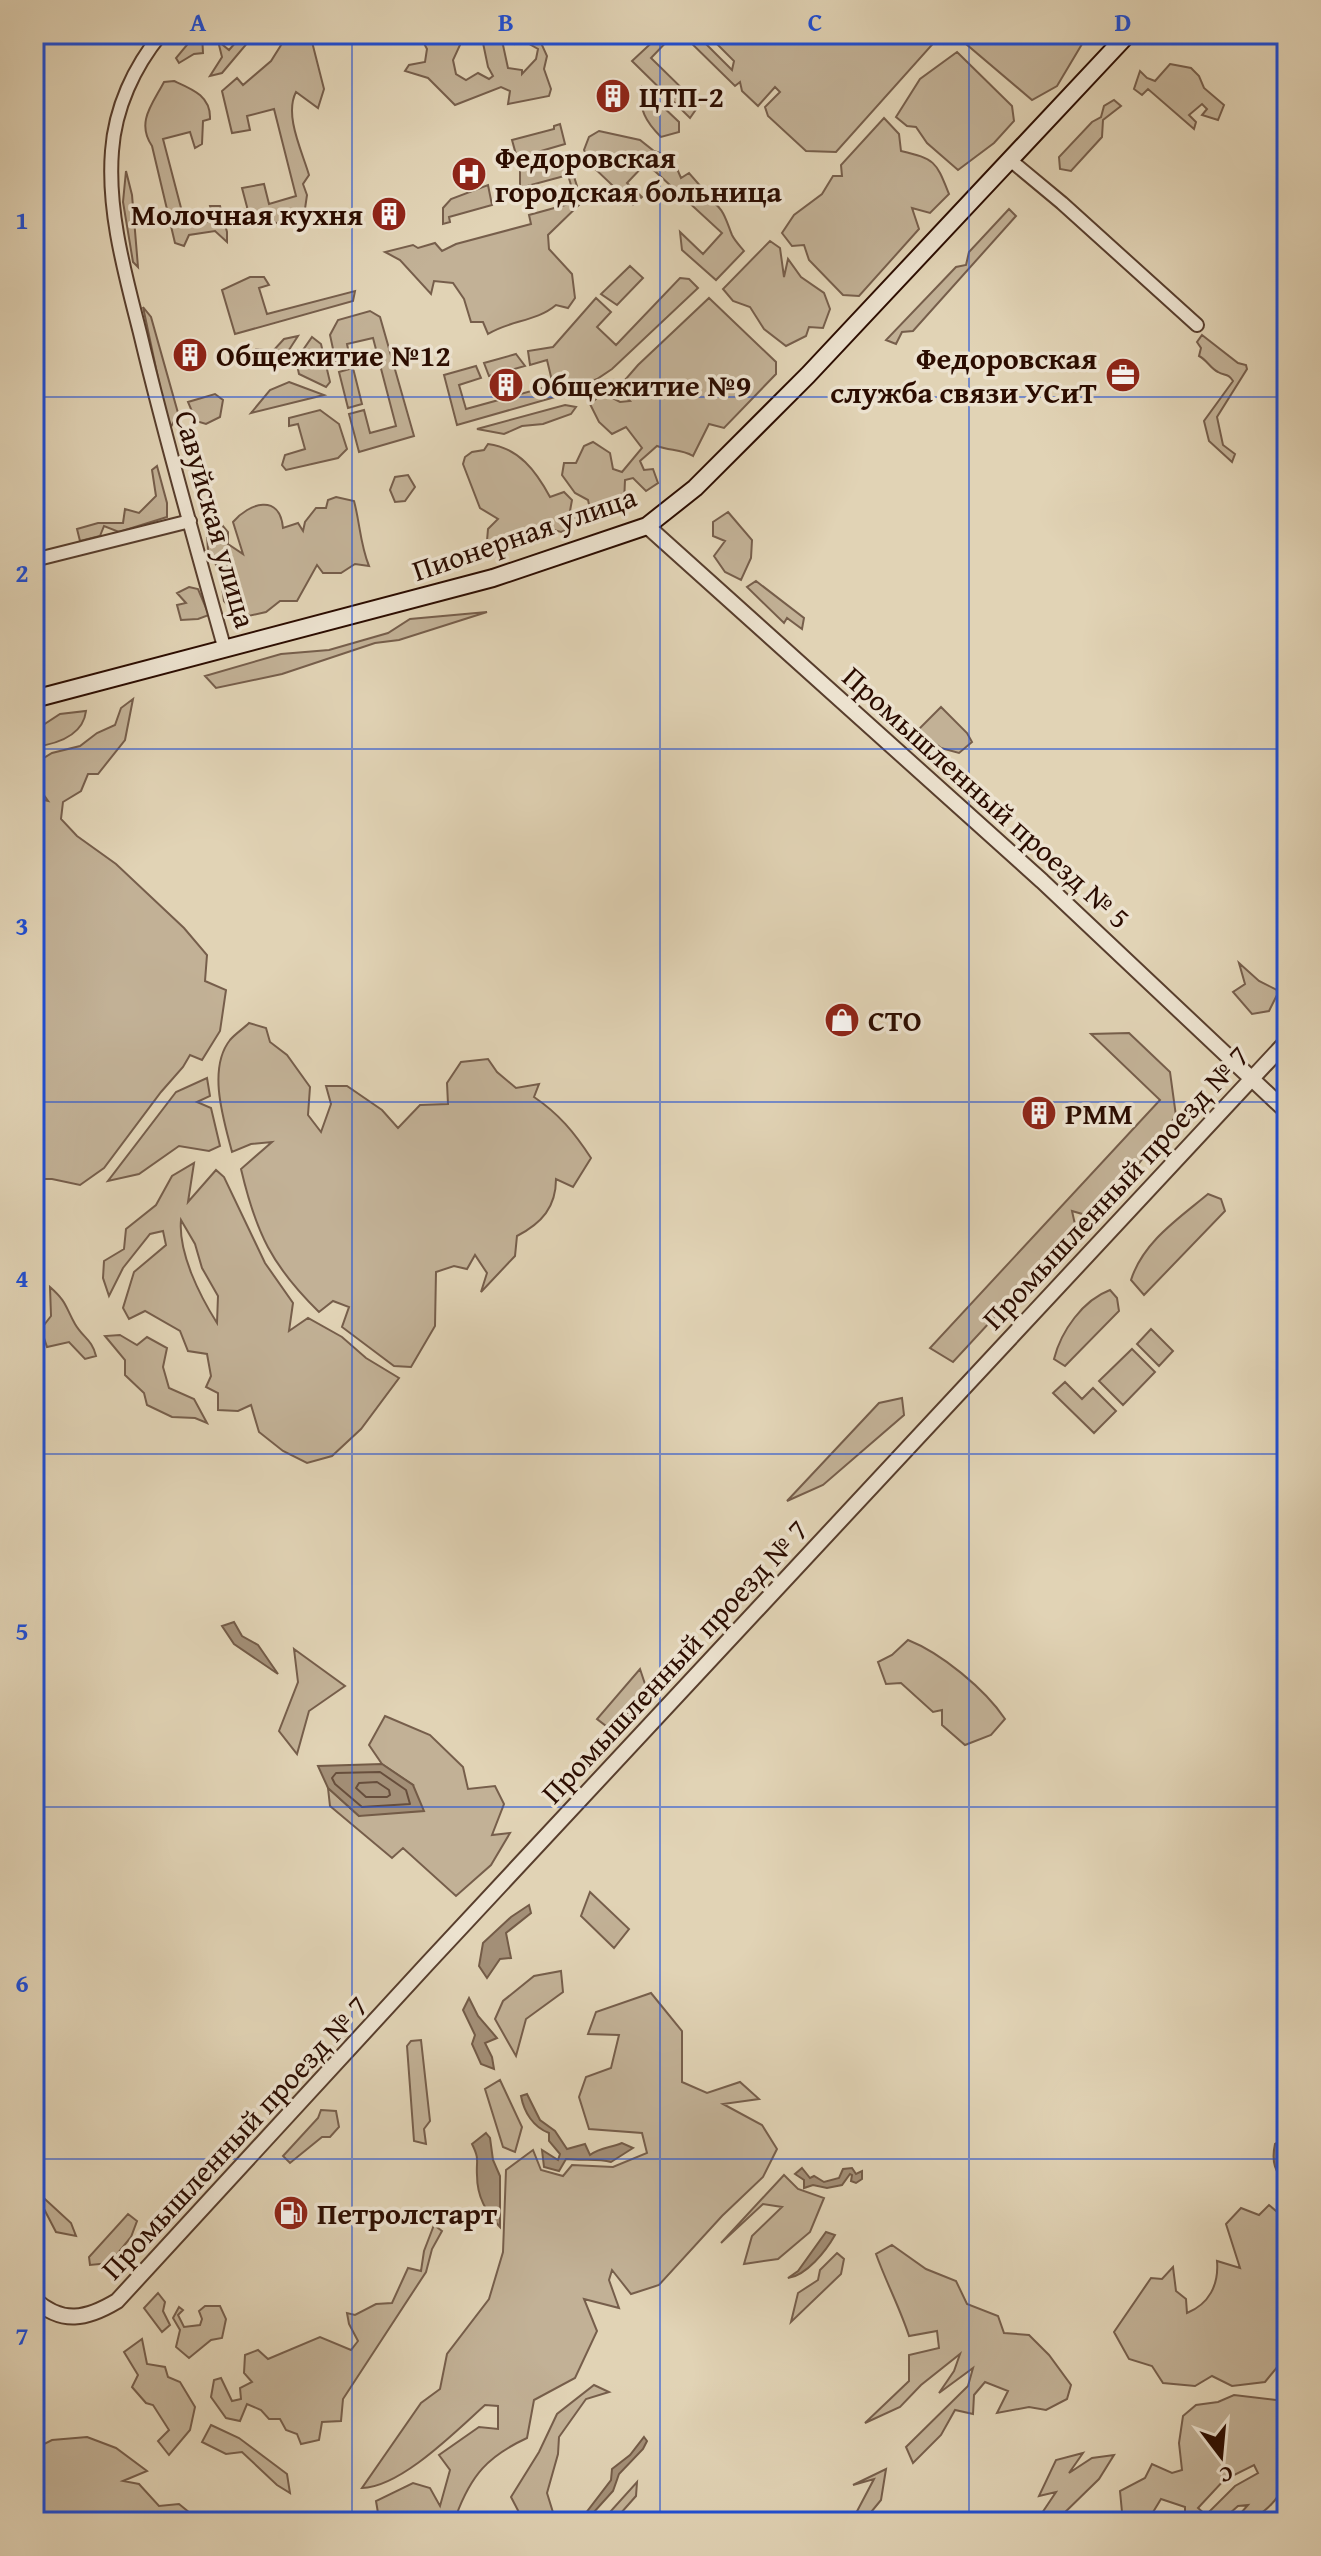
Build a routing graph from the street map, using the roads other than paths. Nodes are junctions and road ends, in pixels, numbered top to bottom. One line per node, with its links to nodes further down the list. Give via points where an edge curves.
1 (161, 34): 5 (street, Савуйская улица, via 142,59 121,104 111,179 122,262)
2 (1128, 34): 3 (main road, Пионерная улица)
3 (1009, 159): 4 (street); 6 (main road, Пионерная улица, via 735,450)
4 (1197, 325)
5 (190, 521): 7 (street); 8 (street, Савуйская улица)
6 (647, 526): 8 (main road, Пионерная улица, via 493,578); 11 (street, Промышленный проезд № 5)
7 (34, 560)
8 (225, 650): 9 (main road, Пионерная улица)
9 (34, 699)
10 (1287, 1041): 11 (street, Промышленный проезд № 7)
11 (1253, 1078): 12 (street, Промышленный проезд № 5); 13 (street, Промышленный проезд № 7, via 117,2301 79,2318 61,2315)
12 (1287, 1112)
13 (34, 2299)

